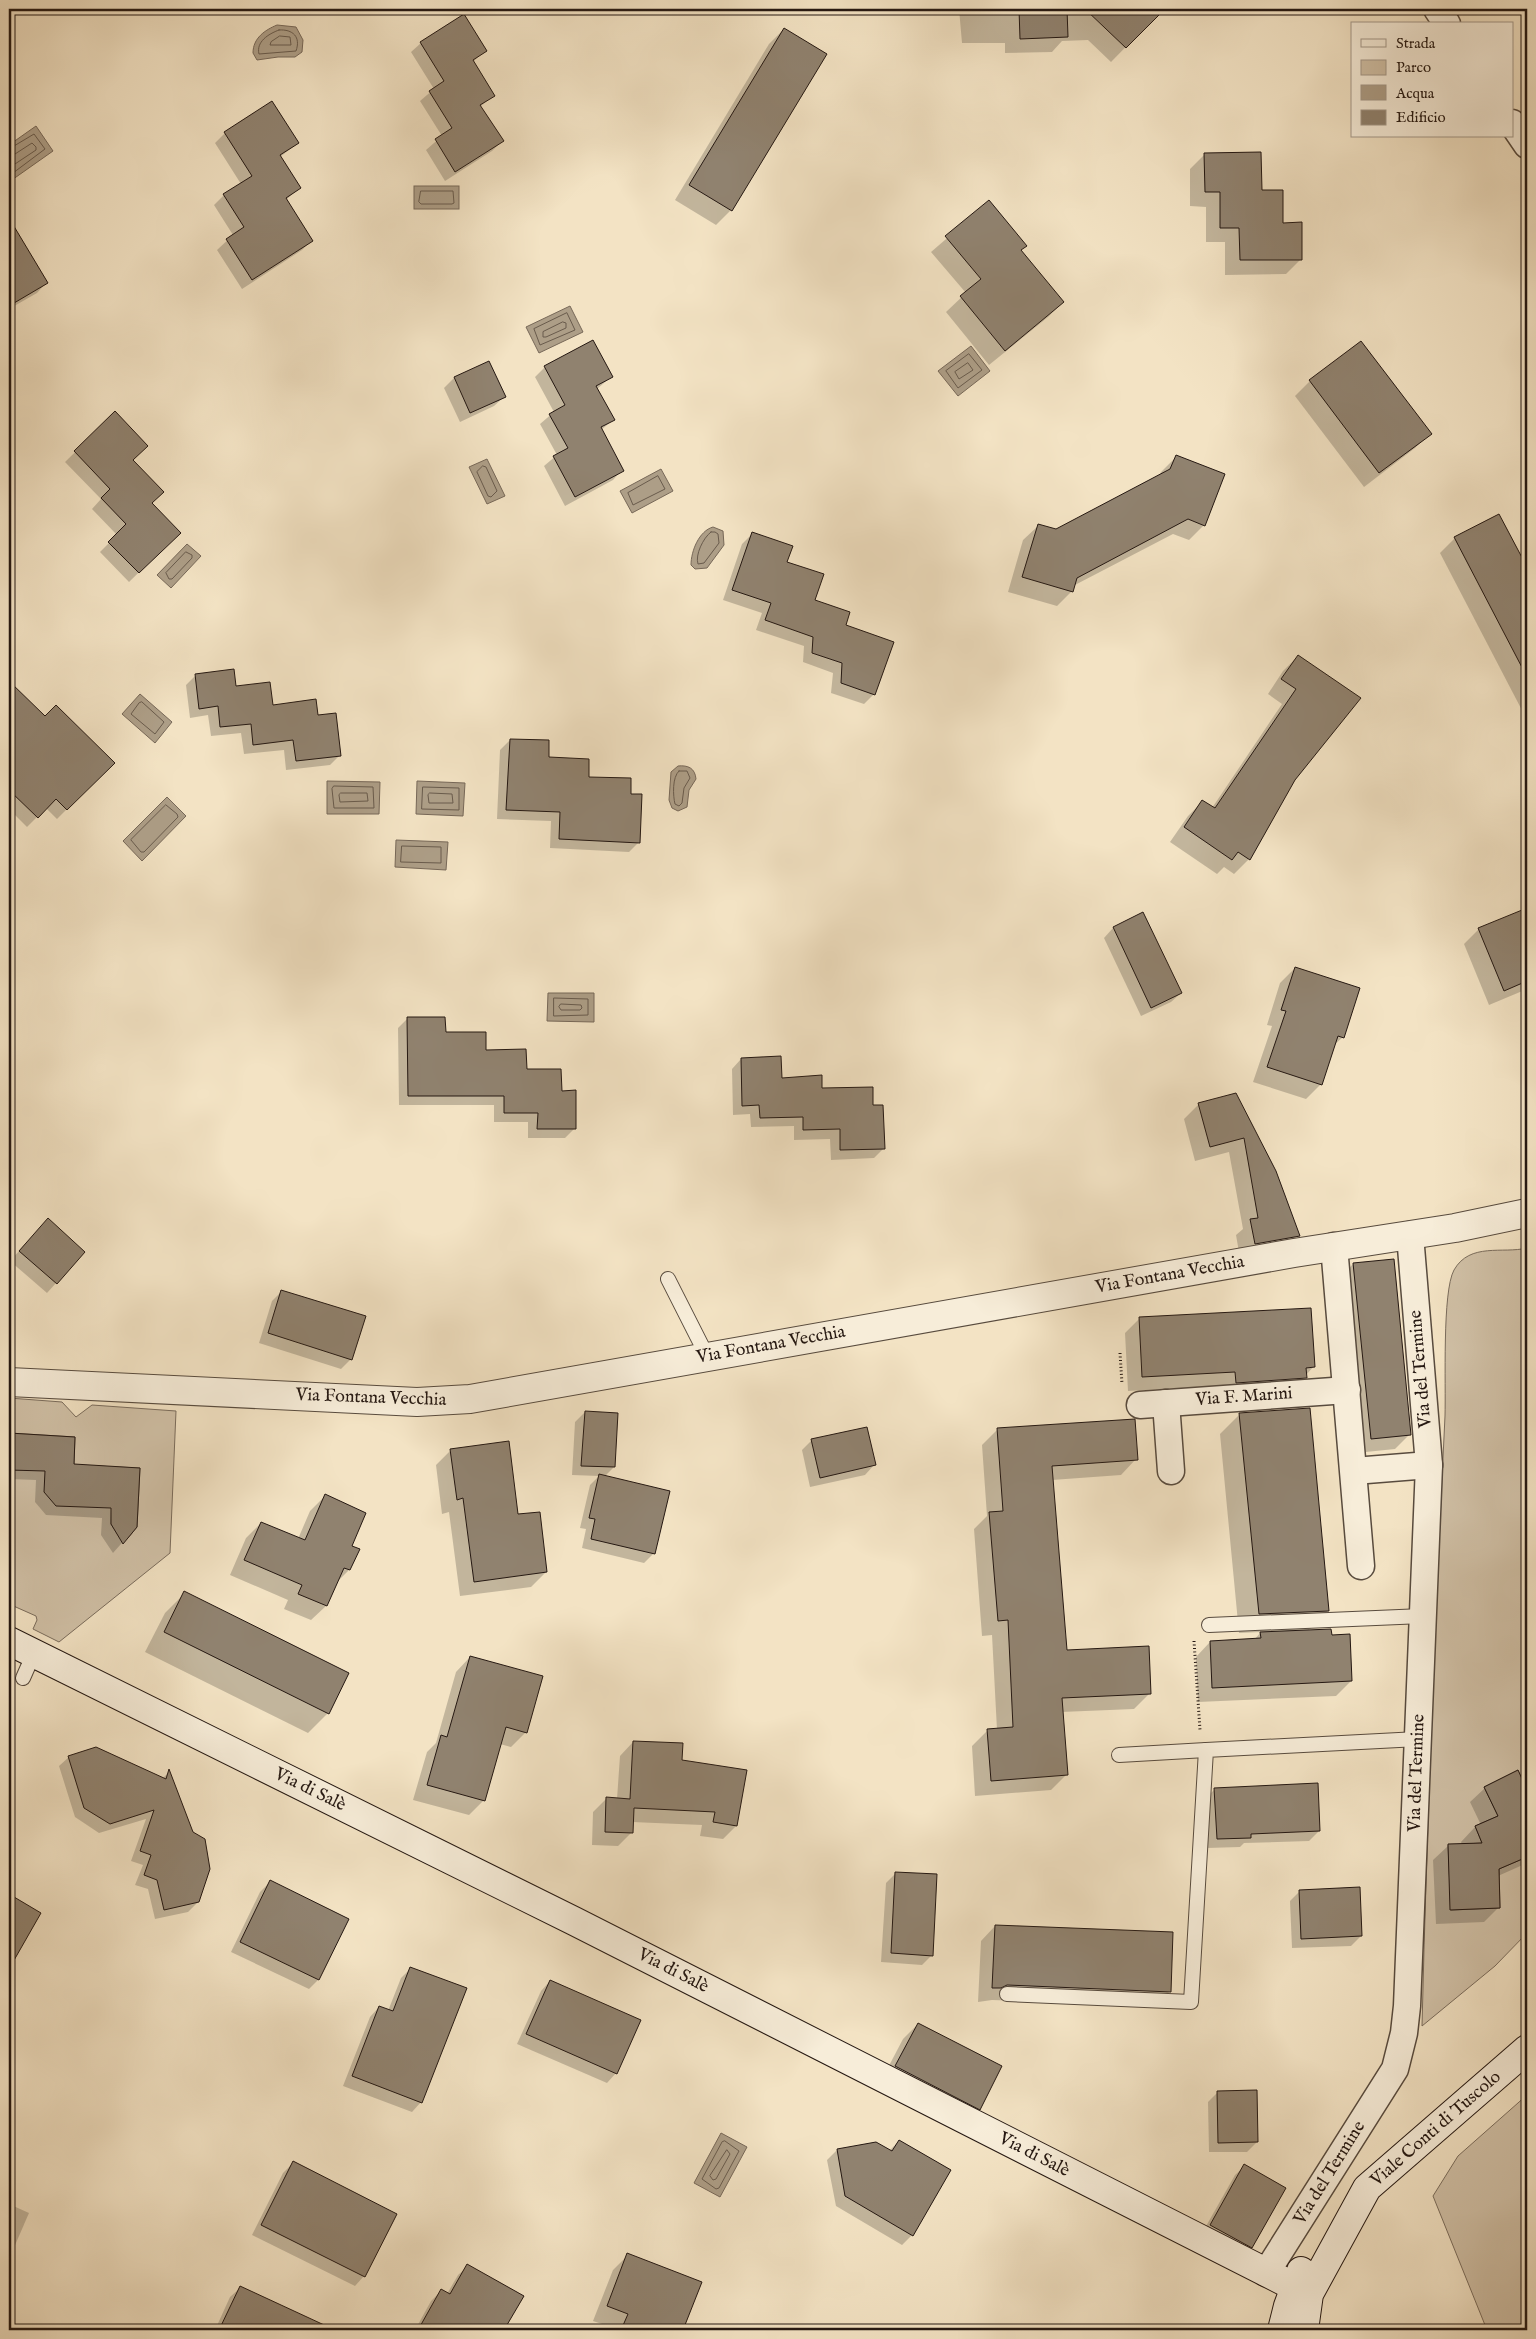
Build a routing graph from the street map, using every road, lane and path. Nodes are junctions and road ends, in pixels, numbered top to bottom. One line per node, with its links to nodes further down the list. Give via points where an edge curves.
1 (1437, 9): 2 (street)
2 (1446, 22)
3 (1514, 125): 4 (street)
4 (1527, 145)
5 (1527, 1213): 6 (main road, Via Fontana Vecchia)
6 (1410, 1236): 7 (main road, Via Fontana Vecchia); 16 (street, Via del Termine)
7 (1334, 1246): 10 (main road, Via Fontana Vecchia); 13 (street)
8 (668, 1278): 10 (lane)
9 (1120, 1353): 11 (path)
10 (707, 1356): 12 (main road, Via Fontana Vecchia, via 488,1397 445,1401)
11 (1120, 1367)
12 (9, 1382)
13 (1347, 1390): 14 (street, Via F. Marini); 17 (street)
14 (1166, 1403): 15 (street, Via F. Marini); 18 (street)
15 (1140, 1405)
16 (1429, 1465): 17 (street); 20 (street, Via del Termine)
17 (1354, 1470): 19 (street)
18 (1171, 1471)
19 (1361, 1566)
20 (1423, 1616): 21 (lane); 27 (street, Via del Termine)
21 (1210, 1625)
22 (1194, 1634): 26 (path)
23 (9, 1641): 24 (main road, Via di Salè)
24 (34, 1653): 25 (lane); 32 (main road, Via di Salè, via 574,1921)
25 (23, 1678)
26 (1199, 1718)
27 (1418, 1739): 28 (lane); 32 (street, Via del Termine, via 1407,2006 1395,2069)
28 (1206, 1750): 29 (lane); 30 (lane, via 1191,2002)
29 (1119, 1755)
30 (1007, 1994)
31 (1527, 2049): 33 (main road, Viale Conti di Tuscolo, via 1337,2217 1310,2252)
32 (1266, 2273): 33 (main road, Via di Salè)
33 (1302, 2290): 34 (main road); 35 (main road)
34 (1282, 2330)
35 (1304, 2330)

